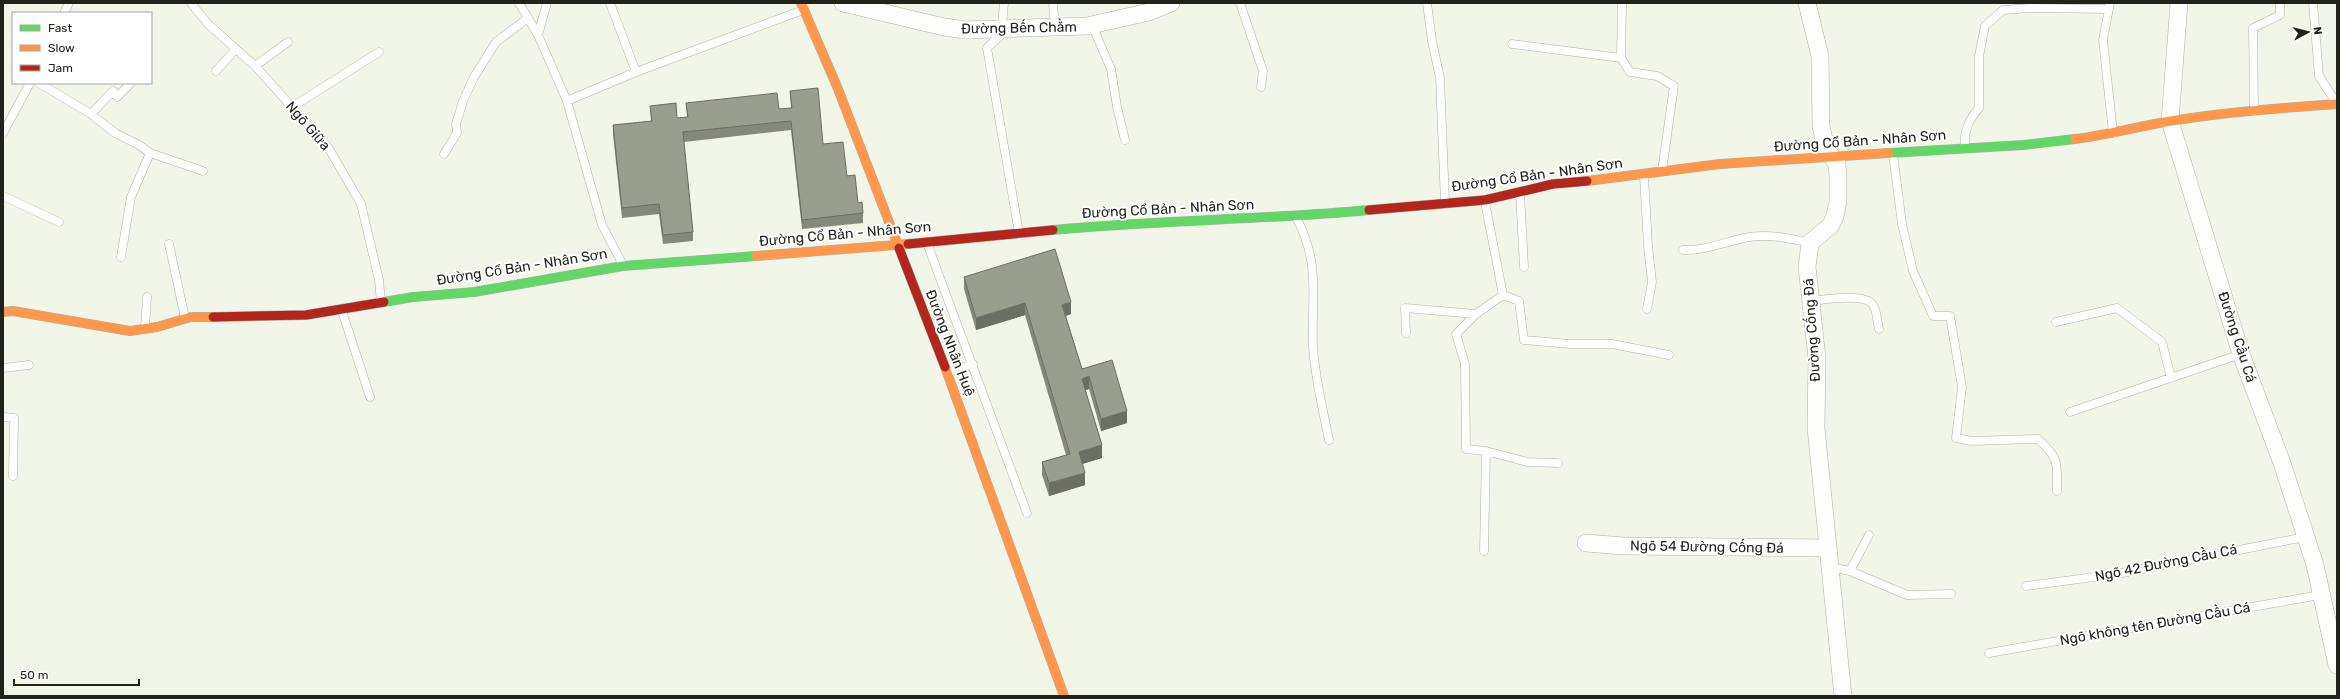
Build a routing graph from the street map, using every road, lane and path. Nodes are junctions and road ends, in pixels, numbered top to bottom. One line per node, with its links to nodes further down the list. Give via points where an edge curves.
1 (69, 3): 19 (lane)
2 (191, 3): 27 (lane, Ngõ Giữa, via 208,24)
3 (519, 3): 20 (lane)
4 (547, 3): 24 (lane)
5 (610, 3): 32 (lane)
6 (843, 3): 23 (street, Đường Bến Chằm, via 944,27)
7 (1004, 3): 23 (lane)
8 (1053, 3): 22 (lane)
9 (1171, 3): 21 (street, Đường Bến Chằm, via 1149,12)
10 (1240, 3): 36 (lane, via 1263,72)
11 (1427, 3): 57 (lane, via 1440,78)
12 (1622, 3): 29 (lane)
13 (1807, 3): 50 (street, via 1820,56 1821,126 1826,148)
14 (2179, 3): 42 (street, Đường Cầu Cá)
15 (2280, 3): 40 (lane, via 2280,15 2253,28)
16 (2313, 3): 38 (lane, via 2319,76)
17 (803, 6): 32 (lane); 62 (street, Đường Nhân Huệ)
18 (2110, 6): 44 (lane, via 2103,40); 46 (lane, via 2003,10 1984,26 1978,56 1979,108 1968,120 1964,134)
19 (64, 12)
20 (528, 18): 24 (lane); 49 (lane, via 496,42 474,77 456,124 457,133)
21 (1092, 25): 22 (street, Đường Bến Chằm); 45 (lane, via 1111,69)
22 (1055, 28): 23 (street, Đường Bến Chằm)
23 (1002, 30): 60 (lane, via 1001,35 987,48)
24 (538, 35): 37 (lane)
25 (288, 42): 30 (lane)
26 (1512, 44): 29 (lane)
27 (236, 49): 30 (lane, Ngõ Giữa); 31 (lane)
28 (379, 52): 39 (lane)
29 (1621, 58): 52 (lane, via 1630,72 1657,76 1674,86)
30 (254, 66): 39 (lane, Ngõ Giữa)
31 (216, 71)
32 (636, 72): 37 (lane)
33 (29, 84): 43 (lane)
34 (41, 84): 41 (lane)
35 (131, 84): 41 (lane, via 117,97 113,91)
36 (1261, 87)
37 (567, 101): 67 (lane, via 602,225)
38 (2337, 104): 40 (street, Đường Cổ Bản - Nhân Sơn)
39 (292, 107): 72 (lane, Ngõ Giữa, via 328,147 361,204 379,280)
40 (2254, 110): 42 (street, Đường Cổ Bản - Nhân Sơn)
41 (92, 114): 47 (lane, via 116,133)
42 (2170, 121): 44 (street, Đường Cổ Bản - Nhân Sơn); 82 (street, Đường Cầu Cá)
43 (3, 132)
44 (2113, 137): 46 (street, Đường Cổ Bản - Nhân Sơn)
45 (1125, 140)
46 (1965, 147): 48 (street, Đường Cổ Bản - Nhân Sơn)
47 (150, 153): 51 (lane); 66 (lane, via 131,197)
48 (1893, 153): 50 (street, Đường Cổ Bản - Nhân Sơn); 96 (lane, via 1902,224 1912,271 1933,316 1950,316 1962,386 1956,438 1972,441 2038,439 2053,452 2057,465)
49 (444, 154)
50 (1833, 158): 52 (street, Đường Cổ Bản - Nhân Sơn, via 1720,164); 63 (street, via 1837,164 1838,177 1835,216 1831,225)
51 (203, 171)
52 (1662, 173): 53 (street, Đường Cổ Bản - Nhân Sơn)
53 (1644, 175): 54 (street, Đường Cổ Bản - Nhân Sơn, via 1553,184); 74 (lane, via 1652,282)
54 (1520, 192): 56 (street, Đường Cổ Bản - Nhân Sơn); 68 (lane)
55 (3, 196): 59 (lane)
56 (1485, 200): 57 (street, Đường Cổ Bản - Nhân Sơn); 69 (lane)
57 (1446, 202): 58 (street, Đường Cổ Bản - Nhân Sơn)
58 (1296, 217): 60 (street, Đường Cổ Bản - Nhân Sơn, via 1119,224); 92 (lane, via 1307,239 1315,287 1313,348)
59 (59, 222)
60 (1020, 234): 61 (street, Đường Cổ Bản - Nhân Sơn)
61 (927, 242): 62 (street, Đường Cổ Bản - Nhân Sơn); 84 (lane)
62 (897, 243): 67 (street, Đường Cổ Bản - Nhân Sơn); 87 (street, Đường Nhân Huệ)
63 (1810, 243): 65 (lane, via 1776,236 1762,236 1702,250); 71 (street, Đường Cống Đá, via 1807,267)
64 (169, 244): 77 (lane)
65 (1683, 250)
66 (121, 257)
67 (623, 266): 72 (street, Đường Cổ Bản - Nhân Sơn, via 474,292)
68 (1524, 267)
69 (1503, 295): 76 (lane); 83 (lane, via 1519,301 1524,340 1612,344 1648,353)
70 (147, 296): 79 (lane)
71 (1810, 301): 80 (lane, via 1867,299 1873,305); 101 (street, Đường Cống Đá, via 1817,358 1816,428)
72 (381, 302): 73 (street, Đường Cổ Bản - Nhân Sơn)
73 (342, 308): 77 (street, Đường Cổ Bản - Nhân Sơn, via 306,315); 89 (lane)
74 (1647, 310)
75 (3, 312): 79 (street, Đường Cổ Bản - Nhân Sơn, via 13,311 130,331)
76 (1476, 314): 81 (lane, via 1405,308); 93 (lane, via 1456,334 1464,364 1466,449)
77 (185, 319): 79 (street, Đường Cổ Bản - Nhân Sơn)
78 (2056, 322): 88 (lane, via 2116,308 2162,342)
79 (145, 329)
80 (1879, 329)
81 (1406, 333)
82 (2241, 354): 88 (lane); 99 (street, Đường Cầu Cá)
83 (1669, 355)
84 (973, 364): 87 (lane); 97 (lane)
85 (29, 365): 86 (lane)
86 (3, 368)
87 (947, 373): 111 (street, Đường Nhân Huệ)
88 (2171, 378): 90 (lane)
89 (370, 397)
90 (2070, 412)
91 (3, 417): 95 (lane, via 14,418)
92 (1329, 440)
93 (1486, 451): 94 (lane, via 1526,462); 102 (lane)
94 (1558, 463)
95 (13, 476)
96 (2057, 491)
97 (1027, 513)
98 (1869, 535): 104 (lane)
99 (2306, 536): 105 (lane, Ngõ 42 Đường Cầu Cá, via 2117,574); 107 (street, Đường Cầu Cá)
100 (1586, 543): 101 (street, Ngõ 54 Đường Cống Đá, via 1623,546)
101 (1827, 548): 103 (street, Đường Cống Đá)
102 (1484, 551)
103 (1829, 567): 104 (lane); 112 (street, Đường Cống Đá)
104 (1850, 571): 106 (lane, via 1907,595)
105 (2026, 586)
106 (1951, 594)
107 (2320, 595): 108 (street, Đường Cầu Cá); 109 (lane, Ngõ không tên Đường Cầu Cá)
108 (2332, 622): 110 (street, Đường Cầu Cá)
109 (1990, 653)
110 (2337, 665)
111 (1064, 696)
112 (1843, 696)

